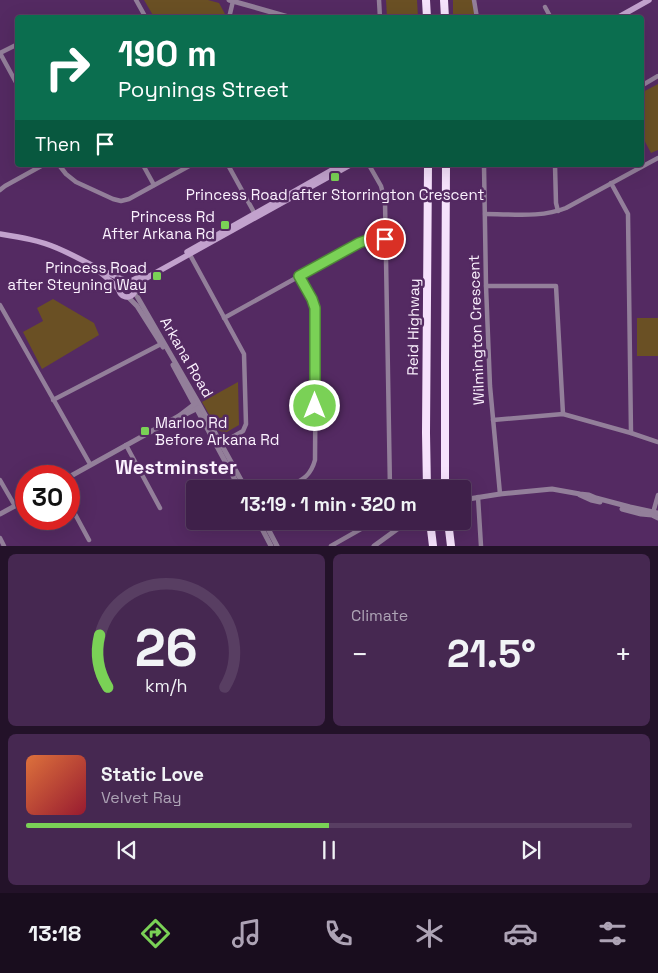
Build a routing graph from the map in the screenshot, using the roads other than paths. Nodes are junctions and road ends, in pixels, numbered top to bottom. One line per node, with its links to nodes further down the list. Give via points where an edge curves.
1 (136, 0): 10 (street)
2 (231, 0): 11 (street); 12 (street)
3 (379, 0): 13 (street)
4 (426, 0): 14 (highway)
5 (444, 0): 15 (highway)
6 (474, 0): 16 (street)
7 (641, 0): 18 (main road)
8 (649, 0): 19 (main road)
9 (545, 7): 17 (street)
10 (144, 15)
11 (229, 15)
12 (282, 15)
13 (380, 15)
14 (427, 15)
15 (445, 15)
16 (476, 15)
17 (549, 15)
18 (615, 15)
19 (622, 15)
20 (15, 46): 21 (street)
21 (0, 53): 23 (street)
22 (658, 76): 24 (street)
23 (15, 80)
24 (644, 84)
25 (658, 158): 26 (street)
26 (644, 165)
27 (39, 167): 42 (street)
28 (60, 167): 41 (street, via 76,182 120,201)
29 (144, 167): 41 (street)
30 (186, 167): 41 (street)
31 (229, 167): 45 (street)
32 (339, 167): 45 (main road)
33 (346, 167): 45 (main road)
34 (370, 167): 47 (street, via 384,196)
35 (428, 167): 74 (highway, Reid Highway)
36 (446, 167): 75 (highway, Reid Highway)
37 (484, 167): 44 (street, Wilmington Crescent)
38 (556, 167): 43 (street)
39 (641, 167): 40 (street)
40 (611, 183): 43 (street); 63 (street, via 628,214)
41 (154, 185)
42 (0, 190)
43 (558, 211): 44 (street, via 548,214)
44 (485, 214): 52 (street, Wilmington Crescent)
45 (255, 215): 48 (main road)
46 (0, 234): 49 (main road, via 33,239 56,247)
47 (385, 239): 50 (street, via 359,243); 73 (street)
48 (189, 253): 51 (main road); 54 (main road, via 141,281); 57 (street)
49 (91, 266): 51 (main road); 53 (main road)
50 (299, 276): 57 (street); 72 (street, via 312,299 316,316 315,460 313,469)
51 (128, 282): 53 (main road, via 121,284); 54 (main road, via 132,283)
52 (486, 286): 61 (street, via 556,286); 62 (street, Wilmington Crescent)
53 (119, 290): 55 (main road)
54 (134, 290): 55 (main road); 58 (street, Arkana Road)
55 (128, 297): 58 (street, Arkana Road)
56 (0, 305): 59 (street)
57 (224, 318): 66 (street, via 244,354 246,424 243,431)
58 (163, 343): 59 (street); 60 (street, Arkana Road)
59 (53, 400): 67 (street)
60 (197, 405): 65 (street); 66 (street, Arkana Road)
61 (563, 414): 62 (street); 63 (street)
62 (493, 420): 76 (street, Wilmington Crescent)
63 (631, 433): 64 (street)
64 (658, 442)
65 (126, 444): 67 (street); 81 (street)
66 (218, 445): 70 (street, Arkana Road); 71 (street, Arkana Road)
67 (90, 464): 68 (street)
68 (80, 470)
69 (0, 480): 80 (street)
70 (236, 480)
71 (240, 480)
72 (302, 480)
73 (390, 480)
74 (427, 480)
75 (445, 480)
76 (500, 494): 78 (street); 83 (street, via 552,489 589,495)
77 (658, 495): 83 (street)
78 (478, 497): 79 (street); 100 (street)
79 (471, 498)
80 (15, 506): 82 (street)
81 (160, 508)
82 (0, 514)
83 (656, 515)
84 (80, 524): 92 (street)
85 (263, 530): 94 (street)
86 (269, 530): 95 (street)
87 (359, 530): 96 (street)
88 (396, 530): 97 (street)
89 (431, 530): 98 (highway)
90 (449, 530): 99 (highway)
91 (0, 538): 93 (street)
92 (89, 540)
93 (4, 546)
94 (272, 546)
95 (277, 546)
96 (331, 546)
97 (374, 546)
98 (433, 546)
99 (452, 546)
100 (481, 546)

